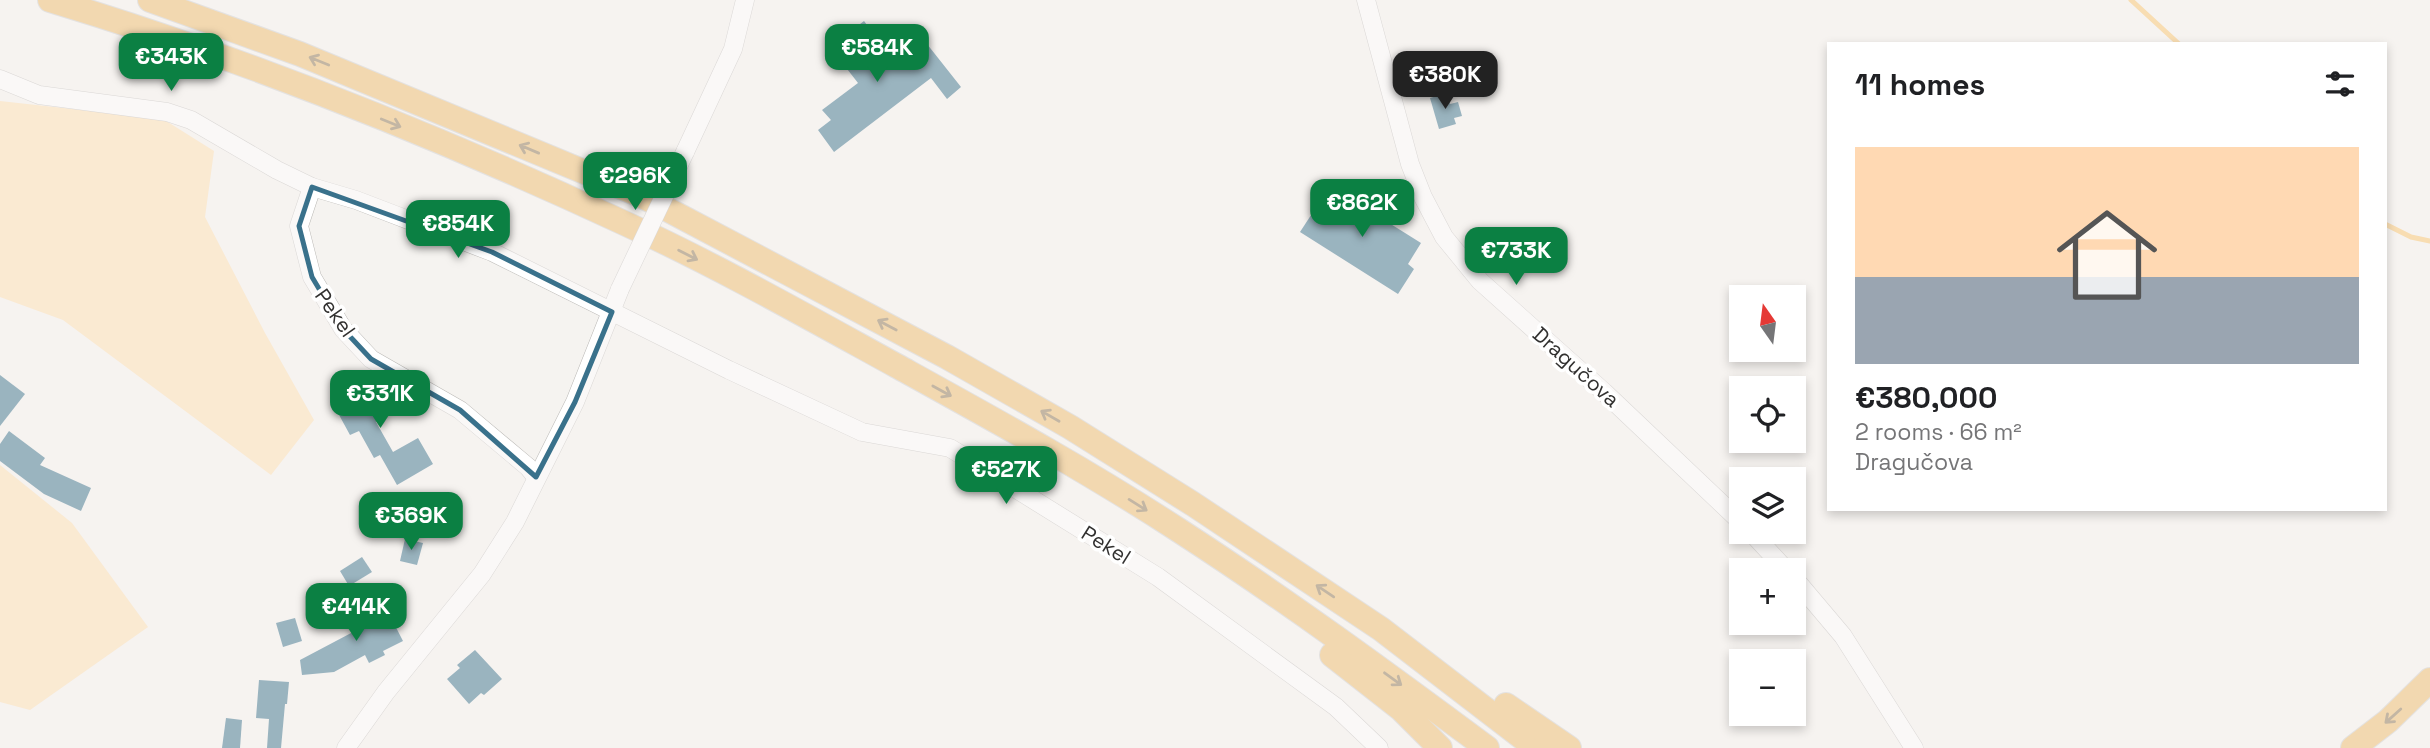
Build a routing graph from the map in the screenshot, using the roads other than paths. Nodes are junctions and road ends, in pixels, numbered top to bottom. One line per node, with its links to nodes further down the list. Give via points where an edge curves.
1 (50, 0): 13 (highway, one-way to 13, via 284,80 624,222 1053,452)
2 (150, 0): 14 (highway, one-way to 2, via 1193,503 1059,421 640,195 300,54)
3 (745, 0): 7 (street, bridge, via 733,49)
4 (1366, 0): 9 (street, Dragučova, via 1410,164 1444,237 1480,281)
5 (0, 79): 6 (street, Pekel, via 38,94 167,111)
6 (312, 187): 7 (street, Pekel, via 492,253); 8 (street, Pekel, via 299,226 312,277 343,329 371,359 460,410)
7 (612, 312): 8 (street, via 575,402); 17 (street, Pekel, via 862,432 950,449 1158,577 1336,707)
8 (536, 477): 16 (street, via 482,574)
9 (1729, 511)
10 (1762, 544): 11 (street)
11 (1776, 558)
12 (1806, 592): 22 (street, via 1843,636)
13 (1277, 596): 18 (highway, via 1299,628 1401,709); 19 (highway, one-way to 19)
14 (1381, 629): 20 (highway); 21 (highway, via 1415,637)
15 (2430, 681): 23 (highway, one-way to 23)
16 (345, 748)
17 (1379, 748)
18 (1440, 748)
19 (1487, 748)
20 (1536, 748)
21 (1569, 748)
22 (1914, 748)
23 (2353, 748)

